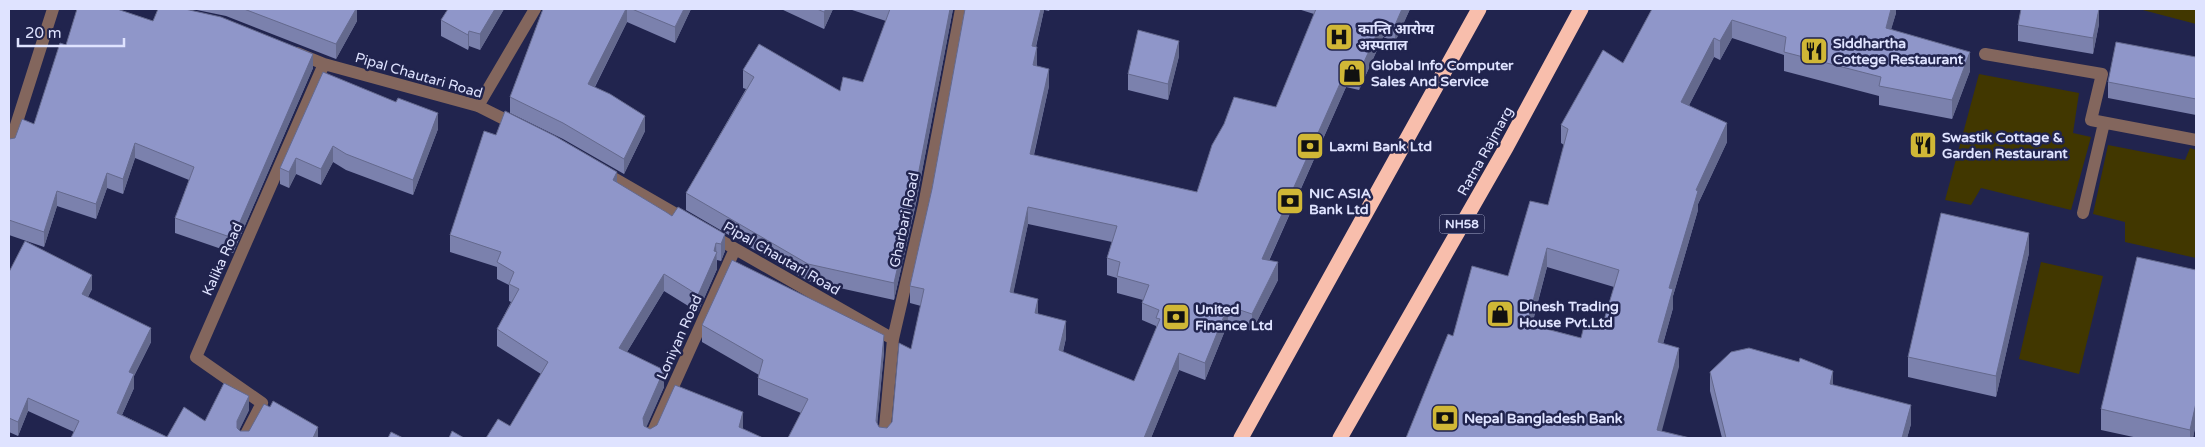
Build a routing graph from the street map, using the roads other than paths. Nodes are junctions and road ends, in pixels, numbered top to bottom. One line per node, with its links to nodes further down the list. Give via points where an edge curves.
1 (53, 9): 13 (street)
2 (535, 9): 9 (street)
3 (961, 9): 17 (street, Gharbari Road, via 924,205)
4 (1479, 9): 21 (highway)
5 (1582, 9): 22 (highway, Ratna Rajmarg / NH58)
6 (287, 49): 8 (street, Pipal Chautari Road)
7 (1985, 54): 10 (street, via 2102,74 2091,120)
8 (324, 64): 9 (street, Pipal Chautari Road); 18 (street, Kalika Road, via 196,356 262,403)
9 (478, 106): 11 (street, Pipal Chautari Road)
10 (2104, 123): 12 (street); 15 (street)
11 (527, 130)
12 (2196, 140)
13 (9, 146)
14 (592, 166): 16 (street, Pipal Chautari Road)
15 (2084, 213)
16 (735, 248): 17 (street, Pipal Chautari Road); 19 (street, Loniyan Road)
17 (893, 339): 20 (street, Gharbari Road)
18 (244, 438)
19 (650, 438)
20 (884, 438)
21 (1241, 438)
22 (1340, 438)

